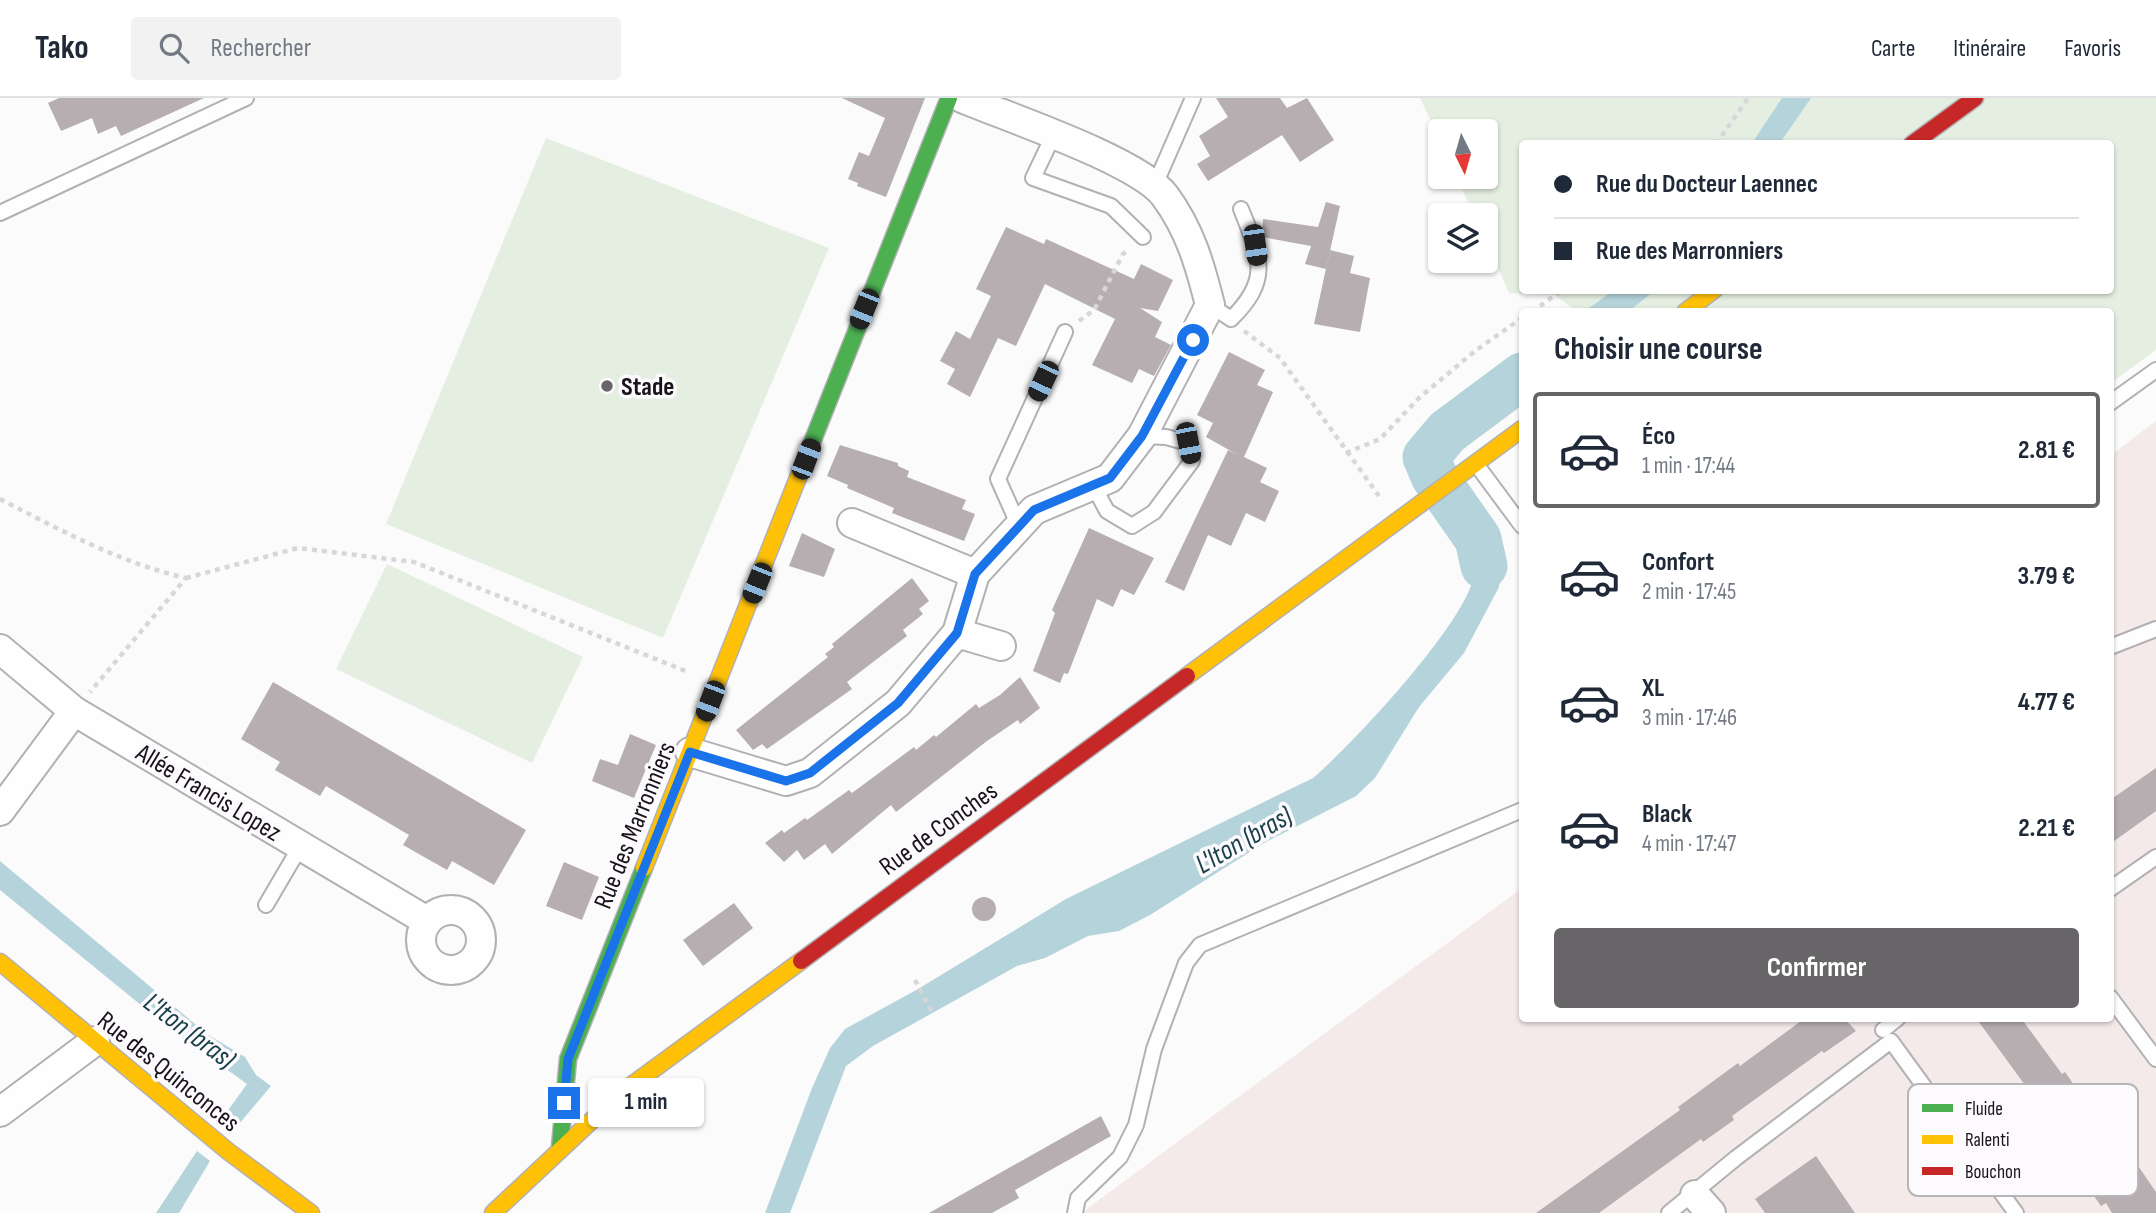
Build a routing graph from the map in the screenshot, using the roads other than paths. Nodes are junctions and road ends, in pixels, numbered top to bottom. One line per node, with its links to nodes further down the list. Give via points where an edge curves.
1 (246, 98): 10 (lane)
2 (949, 98): 32 (street, Rue des Marronniers)
3 (962, 98): 6 (street)
4 (1193, 98): 8 (lane)
5 (1975, 98): 7 (street)
6 (1052, 136): 8 (street, via 1112,159); 11 (lane, via 1033,178 1111,206)
7 (1917, 140)
8 (1154, 187): 14 (street, via 1194,244)
9 (1241, 209): 14 (lane, via 1255,245 1259,279 1245,305)
10 (0, 213)
11 (1143, 237)
12 (1709, 294): 13 (street)
13 (1690, 308)
14 (1220, 312): 19 (street)
15 (1065, 332): 24 (lane, via 998,479)
16 (2156, 370): 17 (lane)
17 (2114, 400)
18 (1519, 431): 20 (street)
19 (1142, 436): 21 (street, via 1110,478); 21 (lane, via 1188,443 1192,461 1154,512 1132,526 1107,511)
20 (1475, 463): 22 (lane); 48 (street, Rue de Conches, via 621,1093)
21 (1093, 485): 24 (street, via 1034,510)
22 (1519, 522)
23 (852, 523): 25 (street)
24 (1019, 526): 25 (street)
25 (975, 574): 27 (street)
26 (2156, 628): 28 (lane)
27 (957, 633): 29 (street); 32 (street, via 898,703 810,773 786,781)
28 (2114, 645)
29 (1001, 646)
30 (0, 649): 31 (street, Allée Francis Lopez)
31 (74, 711): 33 (street); 35 (street, Allée Francis Lopez)
32 (690, 752): 48 (street, Rue des Marronniers, via 568,1059)
33 (0, 811)
34 (1519, 811): 53 (lane, via 1200,945 1186,962 1154,1049 1136,1125 1120,1157 1079,1198)
35 (300, 846): 38 (lane); 39 (street, Allée Francis Lopez)
36 (2156, 857): 37 (lane)
37 (2114, 886)
38 (266, 905)
39 (427, 921)
40 (0, 962): 44 (street, Rue des Quinconces)
41 (2114, 1001): 45 (lane)
42 (1893, 1022): 43 (lane)
43 (1883, 1030)
44 (95, 1041): 47 (street); 51 (street, Rue des Quinconces)
45 (2156, 1059)
46 (1922, 1084): 50 (lane, via 1891,1041 1736,1158)
47 (0, 1112)
48 (559, 1147): 52 (street, Rue de Conches)
49 (2004, 1196): 55 (lane)
50 (1703, 1204): 54 (lane)
51 (311, 1213)
52 (493, 1213)
53 (1075, 1213)
54 (1669, 1213)
55 (2016, 1213)

